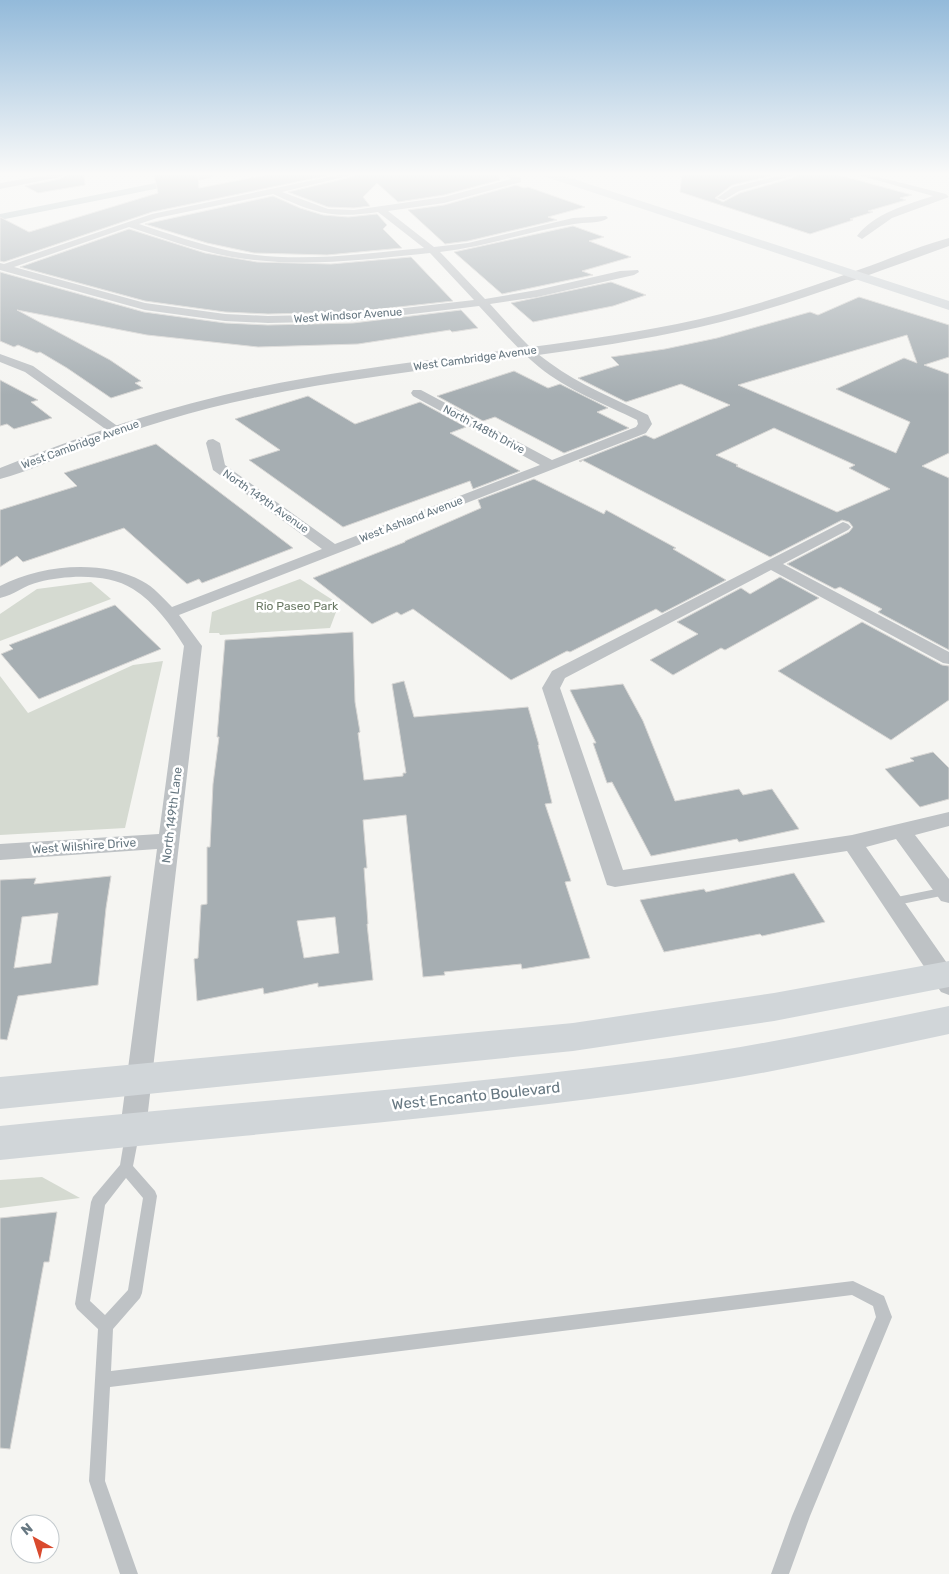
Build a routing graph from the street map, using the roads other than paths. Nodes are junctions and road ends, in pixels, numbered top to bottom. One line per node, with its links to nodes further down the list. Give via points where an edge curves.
1 (58, 248): 10 (street)
2 (209, 248): 9 (street, via 264,258 333,260)
3 (431, 248): 9 (street)
4 (451, 248): 9 (street)
5 (773, 248): 11 (main road)
6 (796, 248): 12 (main road)
7 (905, 248): 12 (street, West Cambridge Avenue)
8 (931, 248): 13 (street)
9 (434, 251): 16 (street)
10 (2, 268): 16 (street, West Windsor Avenue, via 146,307 225,317 321,319)
11 (836, 269): 12 (main road); 18 (street, West Cambridge Avenue, via 703,312)
12 (855, 269): 13 (main road); 17 (main road); 18 (street, West Cambridge Avenue, via 779,302 719,319 634,336)
13 (874, 269): 15 (main road)
14 (634, 272): 16 (street, West Windsor Avenue)
15 (949, 293)
16 (482, 302): 18 (street)
17 (949, 306)
18 (523, 346): 21 (street, West Cambridge Avenue, via 295,385); 24 (street, West Ashland Avenue, via 569,381 643,418 645,424 641,430)
19 (0, 358): 21 (street, via 29,370)
20 (417, 393): 24 (street, North 148th Drive)
21 (110, 425): 23 (street, West Cambridge Avenue); 25 (street, West Cambridge Avenue)
22 (213, 443): 27 (street, North 149th Avenue, via 218,467)
23 (8, 454)
24 (551, 465): 27 (street, West Ashland Avenue)
25 (0, 474)
26 (844, 527): 28 (street)
27 (334, 549): 30 (street, West Ashland Avenue)
28 (771, 564): 31 (street); 35 (street, via 558,675 551,688 615,879)
29 (0, 593): 30 (street, North 149th Lane, via 28,580 76,573 103,573 138,586)
30 (168, 614): 34 (street, North 149th Lane, via 193,646)
31 (949, 659)
32 (949, 819): 33 (street)
33 (902, 832): 35 (street); 37 (street)
34 (168, 841): 36 (street, West Wilshire Drive); 41 (street, North 149th Lane)
35 (852, 843): 38 (street)
36 (0, 852)
37 (948, 893): 38 (lane)
38 (892, 902): 39 (street)
39 (947, 978): 41 (main road, via 573,1037)
40 (949, 1020): 43 (main road, West Encanto Boulevard, via 755,1060 661,1074 470,1098)
41 (138, 1080): 42 (main road); 43 (street, North 149th Lane)
42 (0, 1093)
43 (133, 1129): 44 (main road, West Encanto Boulevard); 45 (lane)
44 (0, 1143)
45 (126, 1168): 46 (lane, via 150,1196 135,1293); 46 (lane, via 98,1202 82,1304)
46 (106, 1326): 47 (lane)
47 (102, 1380): 48 (lane, via 97,1481); 49 (lane, via 852,1288 879,1301 884,1317)
48 (129, 1574)
49 (780, 1574)

